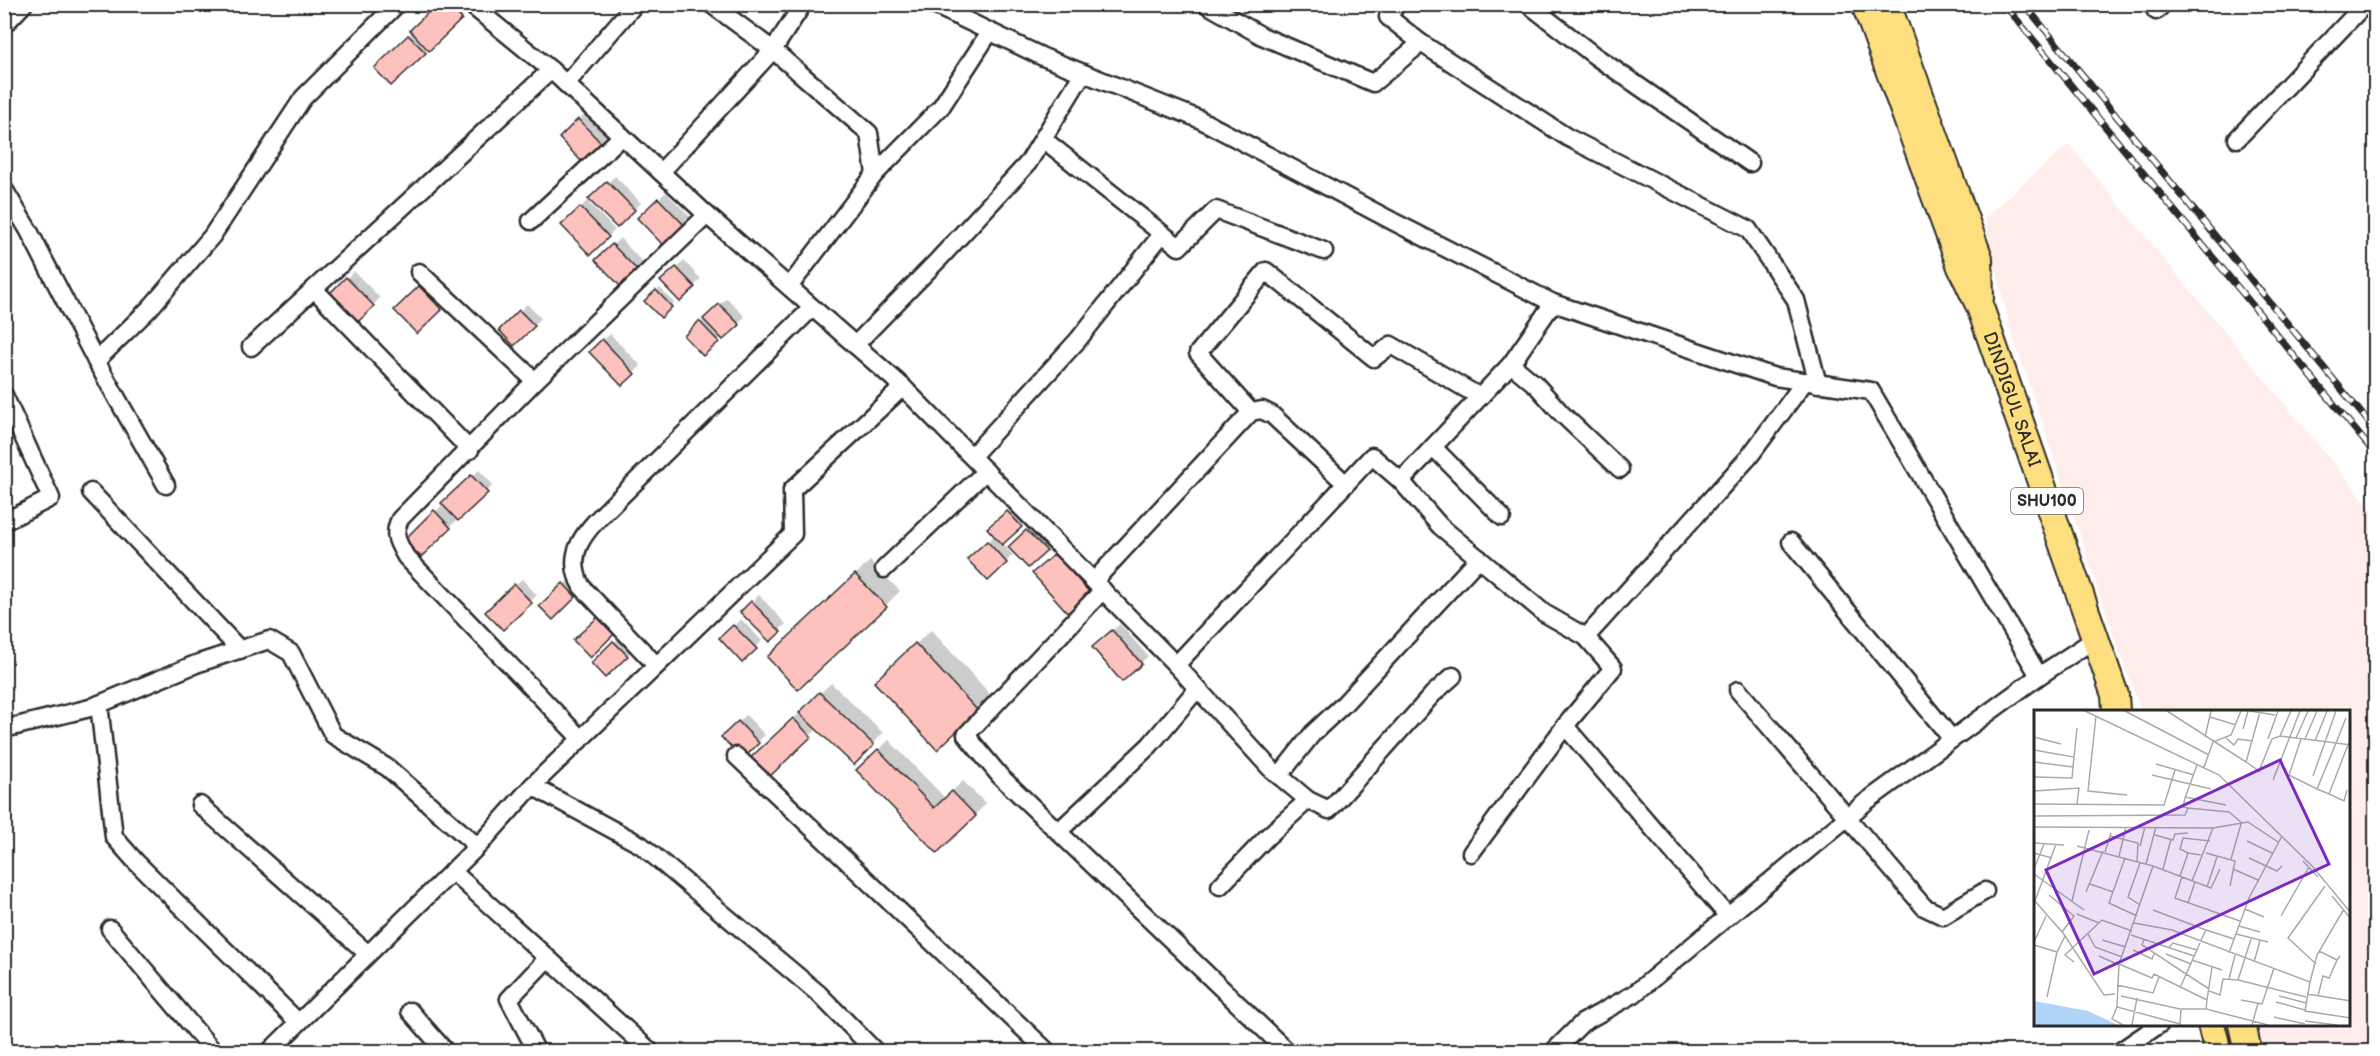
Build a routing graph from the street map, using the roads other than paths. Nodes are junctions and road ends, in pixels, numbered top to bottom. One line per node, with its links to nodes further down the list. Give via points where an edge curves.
1 (24, 4): 16 (street)
2 (397, 4): 42 (street, via 303,98 212,236 150,308)
3 (470, 4): 20 (street)
4 (635, 4): 22 (street)
5 (711, 4): 19 (street)
6 (803, 4): 19 (street)
7 (932, 4): 17 (street)
8 (1206, 4): 18 (street, via 1262,36 1373,83)
9 (1396, 4): 18 (street, via 1388,17)
10 (1528, 4): 26 (street, via 1595,56)
11 (1865, 4): 38 (main road, DINDIGUL SALAI / SHU100, via 1961,267)
12 (1887, 4): 38 (main road, DINDIGUL SALAI / SHU100, via 1980,258)
13 (2152, 4): 14 (street, via 2156,11)
14 (2163, 4)
15 (2365, 4): 25 (street)
16 (4, 25)
17 (989, 33): 21 (street); 28 (street, via 941,107)
18 (1421, 43): 45 (street, via 1567,137 1748,229 1796,300)
19 (773, 50): 27 (street); 28 (street, via 869,133)
20 (551, 70): 22 (street); 36 (street)
21 (1083, 73): 24 (street); 37 (street, via 1199,119)
22 (566, 84): 23 (street)
23 (622, 136): 27 (street); 31 (street)
24 (1043, 139): 32 (street); 40 (street, via 1028,163)
25 (2237, 139)
26 (1750, 163)
27 (661, 172): 30 (street)
28 (875, 174): 35 (street)
29 (4, 189): 42 (street)
30 (707, 215): 35 (street); 44 (street)
31 (531, 221)
32 (1162, 234): 33 (street, via 1179,247 1216,210); 52 (street, via 1078,340)
33 (1324, 251)
34 (419, 273): 44 (street)
35 (789, 287): 39 (street)
36 (314, 289): 41 (street); 51 (street)
37 (1553, 303): 43 (street); 45 (street, via 1774,377)
38 (1980, 307): 66 (main road, DINDIGUL SALAI / SHU100)
39 (812, 308): 40 (street); 68 (street, via 586,531 577,548 574,573 582,587)
40 (855, 345): 46 (street)
41 (251, 347)
42 (96, 361): 57 (street)
43 (1511, 364): 48 (street); 53 (street)
44 (535, 381): 51 (street)
45 (1811, 383): 65 (street); 71 (street, via 1871,391)
46 (903, 387): 52 (street); 68 (street, via 792,490 793,534)
47 (4, 395): 60 (street, via 51,498)
48 (1480, 397): 49 (street, via 1391,345 1374,358 1266,271 1198,353); 50 (street)
49 (1251, 412): 56 (street, via 1262,410 1272,415); 64 (street)
50 (1433, 447): 55 (street); 59 (street)
51 (470, 450): 78 (street, via 400,519 395,529 396,540 406,557)
52 (972, 456): 54 (street)
53 (1620, 469)
54 (986, 471): 63 (street); 64 (street)
55 (1401, 481): 56 (street, via 1371,456); 62 (street, via 1440,526)
56 (1346, 484): 69 (street)
57 (165, 485)
58 (91, 492): 67 (street)
59 (1502, 518)
60 (4, 522)
61 (1791, 542): 79 (street)
62 (1479, 558): 65 (street, via 1544,613); 81 (street, via 1313,734)
63 (884, 569)
64 (1099, 586): 69 (street); 86 (street, via 966,735 1000,776)
65 (1586, 637): 76 (street, via 1613,668)
66 (2095, 639): 71 (street); 75 (main road, DINDIGUL SALAI / SHU100)
67 (240, 650): 74 (street); 87 (street, via 269,640 291,653 333,735 388,768)
68 (656, 665): 78 (street)
69 (1176, 665): 72 (street)
70 (1453, 676): 83 (street, via 1329,810)
71 (2039, 676): 79 (street)
72 (1197, 689): 81 (street); 86 (street, via 1150,745)
73 (1738, 690): 85 (street)
74 (99, 704): 77 (street); 97 (street, via 114,837)
75 (2119, 706)
76 (1565, 726): 88 (street); 92 (street)
77 (4, 729)
78 (581, 739): 82 (street)
79 (1952, 739): 85 (street)
80 (736, 756): 107 (street)
81 (1279, 776): 83 (street)
82 (532, 786): 87 (street); 106 (street, via 641,845 819,994)
83 (1308, 800): 90 (street)
84 (200, 804): 94 (street)
85 (1846, 818): 91 (street, via 1932,913 1943,916); 92 (street)
86 (1059, 831): 108 (street)
87 (477, 846): 89 (street)
88 (1471, 853)
89 (452, 871): 94 (street); 95 (street)
90 (1220, 886)
91 (1985, 891)
92 (1728, 916): 109 (street, via 1634,994 1582,1023)
93 (110, 929): 101 (street)
94 (367, 953): 97 (street)
95 (547, 959): 104 (street, via 509,999); 105 (street)
96 (410, 1011): 103 (street)
97 (298, 1022): 102 (street)
98 (2157, 1026): 110 (street)
99 (2212, 1026): 111 (main road)
100 (2242, 1026): 112 (main road)
101 (214, 1052)
102 (269, 1052)
103 (446, 1052)
104 (537, 1052)
105 (651, 1052)
106 (876, 1052)
107 (1048, 1052)
108 (1288, 1052)
109 (1553, 1052)
110 (2119, 1052)
111 (2218, 1052)
112 (2248, 1052)

